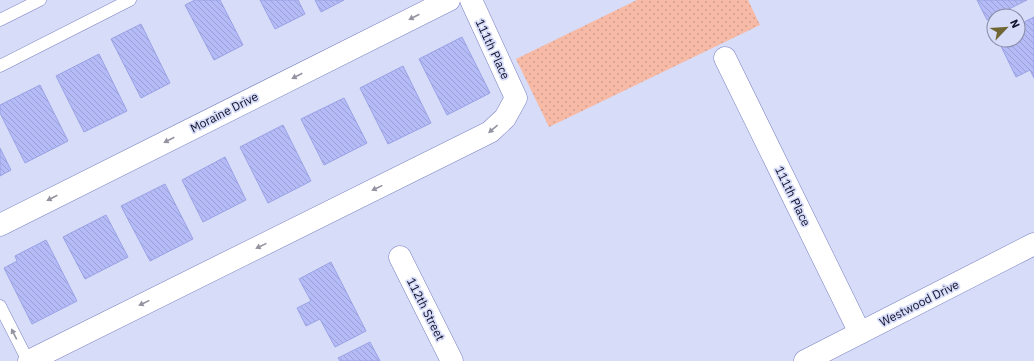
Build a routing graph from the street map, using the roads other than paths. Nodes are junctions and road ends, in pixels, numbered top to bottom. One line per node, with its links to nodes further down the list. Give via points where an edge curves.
1 (40, 0): 5 (lane)
2 (130, 0): 7 (lane)
3 (449, 0): 8 (street, Moraine Drive, one-way to 8)
4 (471, 0): 13 (street, 111th Place, one-way to 13, via 516,98 505,118 490,132)
5 (0, 20)
6 (726, 58): 12 (street, 111th Place)
7 (0, 66)
8 (0, 225)
9 (1034, 244): 12 (street, Westwood Drive)
10 (400, 256): 14 (street, 112th Street)
11 (0, 306): 13 (lane, one-way to 11)
12 (860, 333): 15 (street, Westwood Drive)
13 (28, 361)
14 (452, 361)
15 (804, 361)

